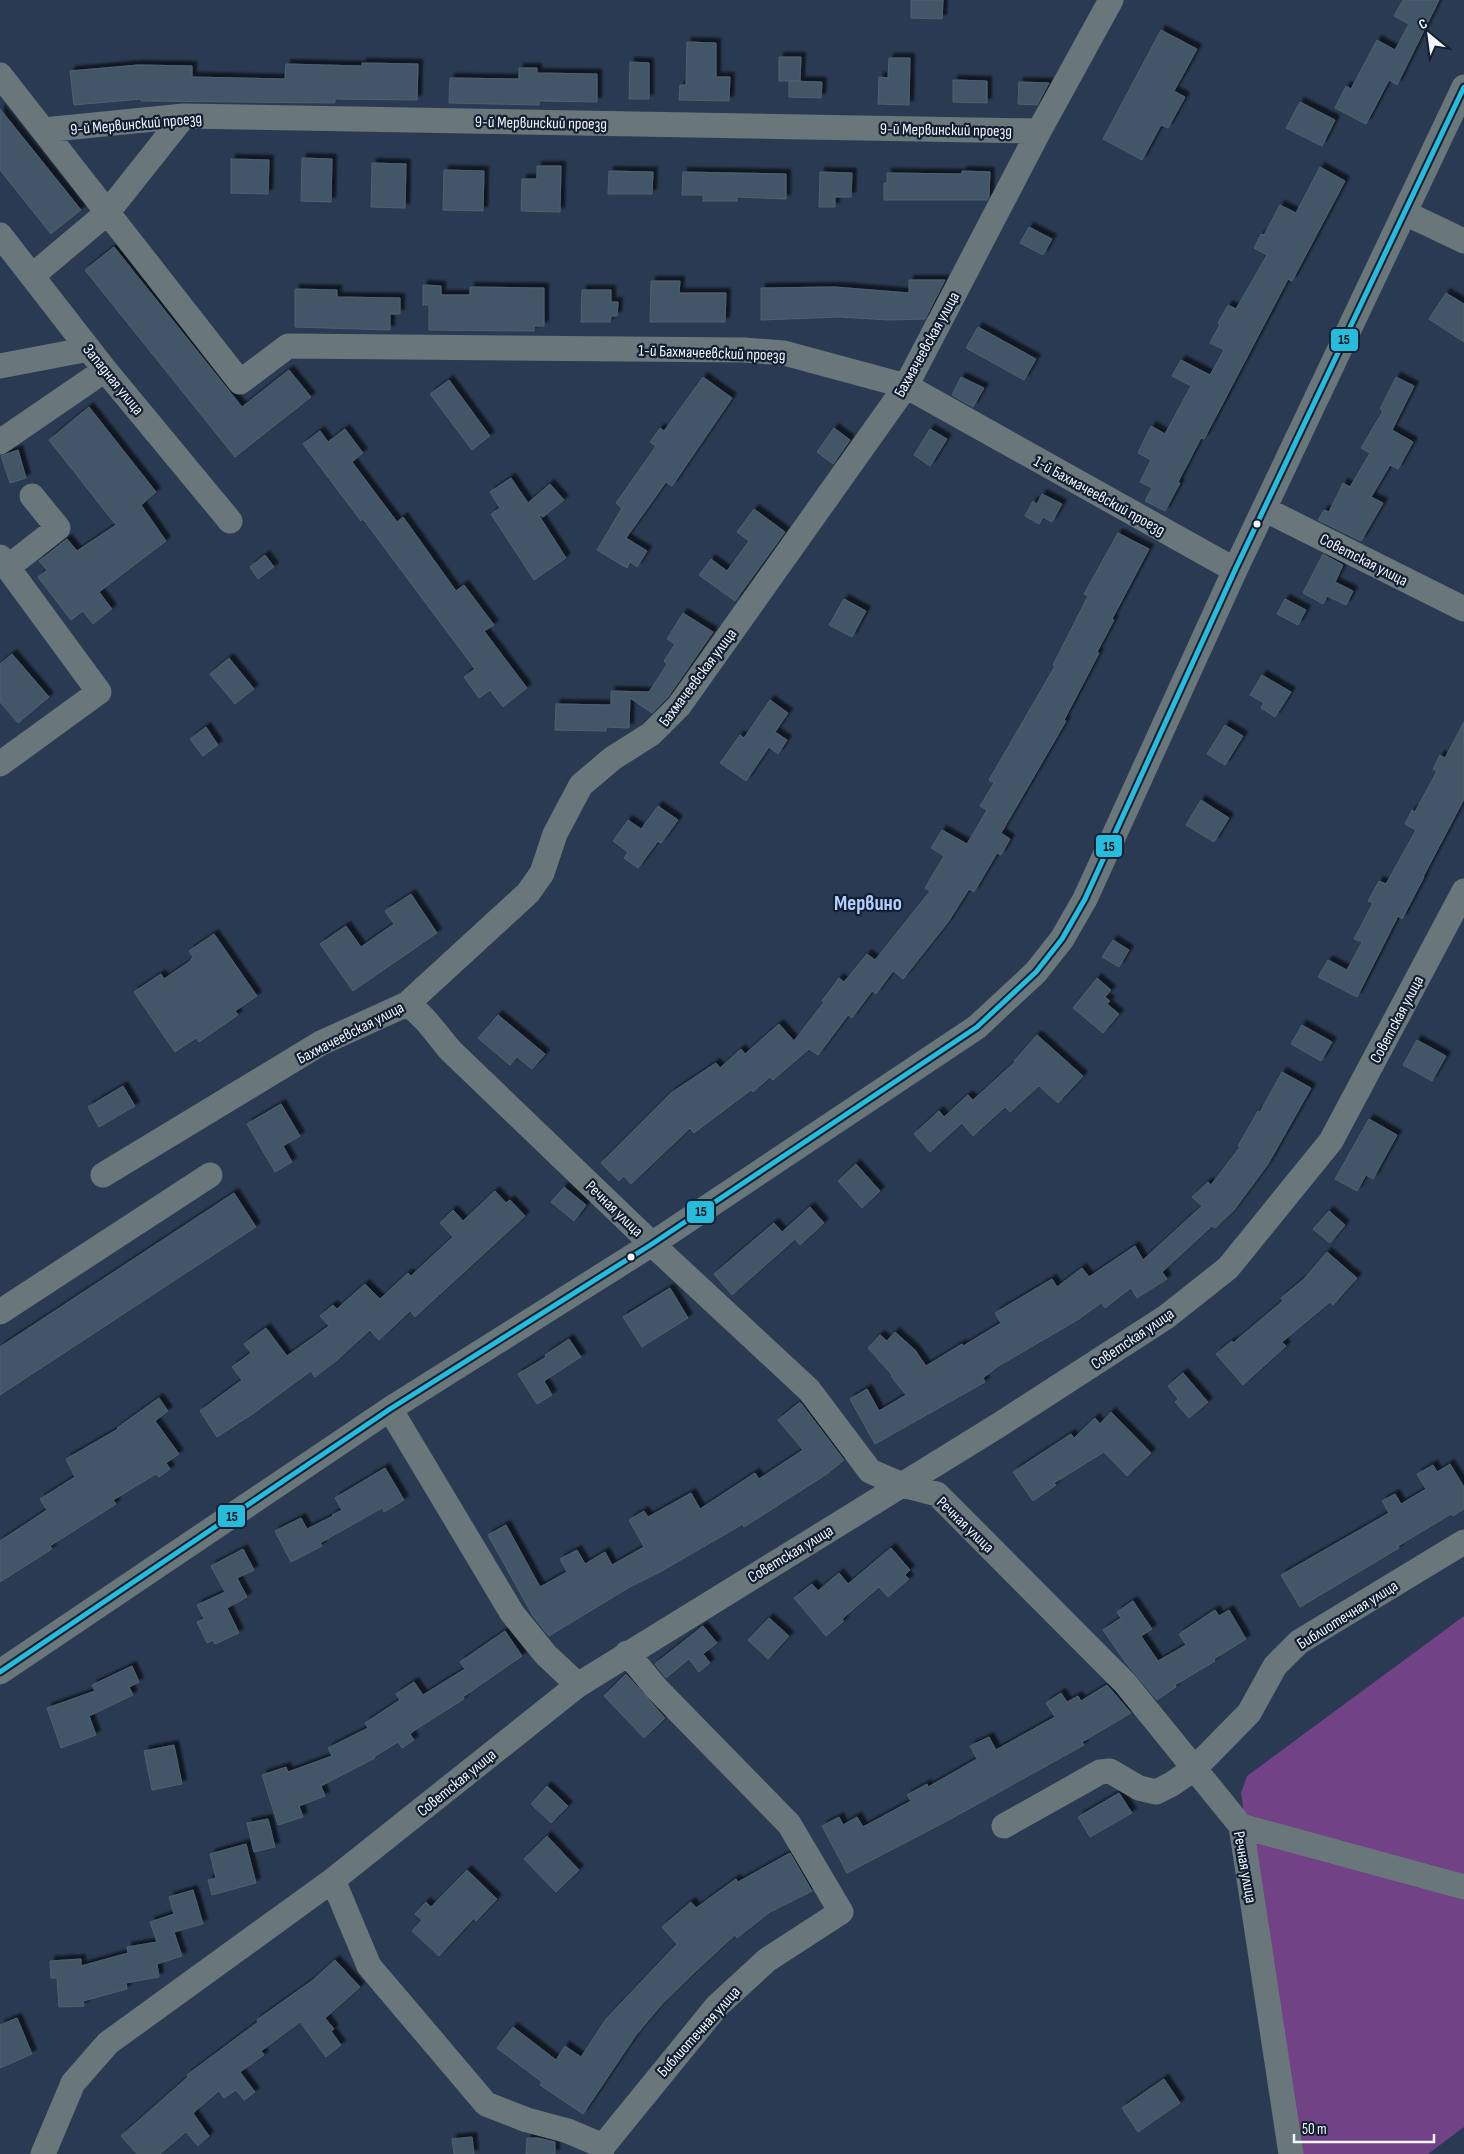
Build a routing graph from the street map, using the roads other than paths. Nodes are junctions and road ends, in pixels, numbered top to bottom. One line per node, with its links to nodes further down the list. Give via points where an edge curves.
1 (1111, 0): 6 (street, Бахмачеевская улица)
2 (0, 75): 5 (street)
3 (1464, 87): 8 (street)
4 (184, 116): 5 (street, 9-й Мервинский проезд); 6 (street, 9-й Мервинский проезд); 7 (street)
5 (44, 130): 7 (street)
6 (1038, 131): 15 (street, Бахмачеевская улица)
7 (107, 213): 11 (street); 15 (street, 1-й Бахмачеевский проезд, via 240,382 288,346 743,350 784,353)
8 (1405, 213): 10 (street); 18 (street)
9 (0, 235): 11 (street, Западная улица)
10 (1464, 241)
11 (32, 276): 12 (street, Западная улица)
12 (89, 349): 13 (street); 14 (street, Западная улица)
13 (0, 366)
14 (105, 370): 16 (street); 19 (street, Западная улица)
15 (906, 386): 21 (street, 1-й Бахмачеевский проезд); 25 (street, Бахмачеевская улица, via 679,706 651,734 613,758 581,786 555,834 542,873 528,892)
16 (0, 442)
17 (32, 496): 20 (street, via 58,528)
18 (1264, 509): 21 (street); 22 (street, Советская улица)
19 (230, 521)
20 (4, 562): 23 (street, via 99,692)
21 (1235, 570): 28 (street, via 1085,899 1062,939 1036,972 977,1027)
22 (1464, 609)
23 (0, 764)
24 (1464, 891): 31 (street, Советская улица, via 1331,1141 1228,1268 1166,1317)
25 (407, 1004): 26 (street, Бахмачеевская улица, via 321,1043); 28 (street, Речная улица, via 420,1013 451,1051)
26 (103, 1175)
27 (210, 1175): 29 (street)
28 (652, 1244): 30 (street); 31 (street, Речная улица, via 810,1390 870,1471)
29 (0, 1312)
30 (390, 1409): 34 (street); 35 (street, via 512,1613 546,1655)
31 (902, 1485): 33 (street, Советская улица); 36 (street, Речная улица, via 937,1494 1125,1683)
32 (1464, 1542): 36 (street, Библиотечная улица, via 1299,1642 1275,1666 1249,1713)
33 (627, 1653): 35 (street, Советская улица); 41 (street, Библиотечная улица, via 656,1688 789,1824 841,1912 767,1960 717,2006)
34 (0, 1672)
35 (578, 1685): 39 (street, Советская улица)
36 (1195, 1768): 37 (street, Библиотечная улица, via 1156,1792 1139,1788 1110,1771 1100,1772); 38 (street, Речная улица)
37 (1004, 1826)
38 (1241, 1826): 40 (street); 43 (street, Речная улица)
39 (333, 1880): 41 (street, via 369,1966 486,2104 568,2131); 42 (street, Советская улица, via 108,2043 74,2083)
40 (1464, 1887)
41 (602, 2150)
42 (43, 2154)
43 (1292, 2154)

